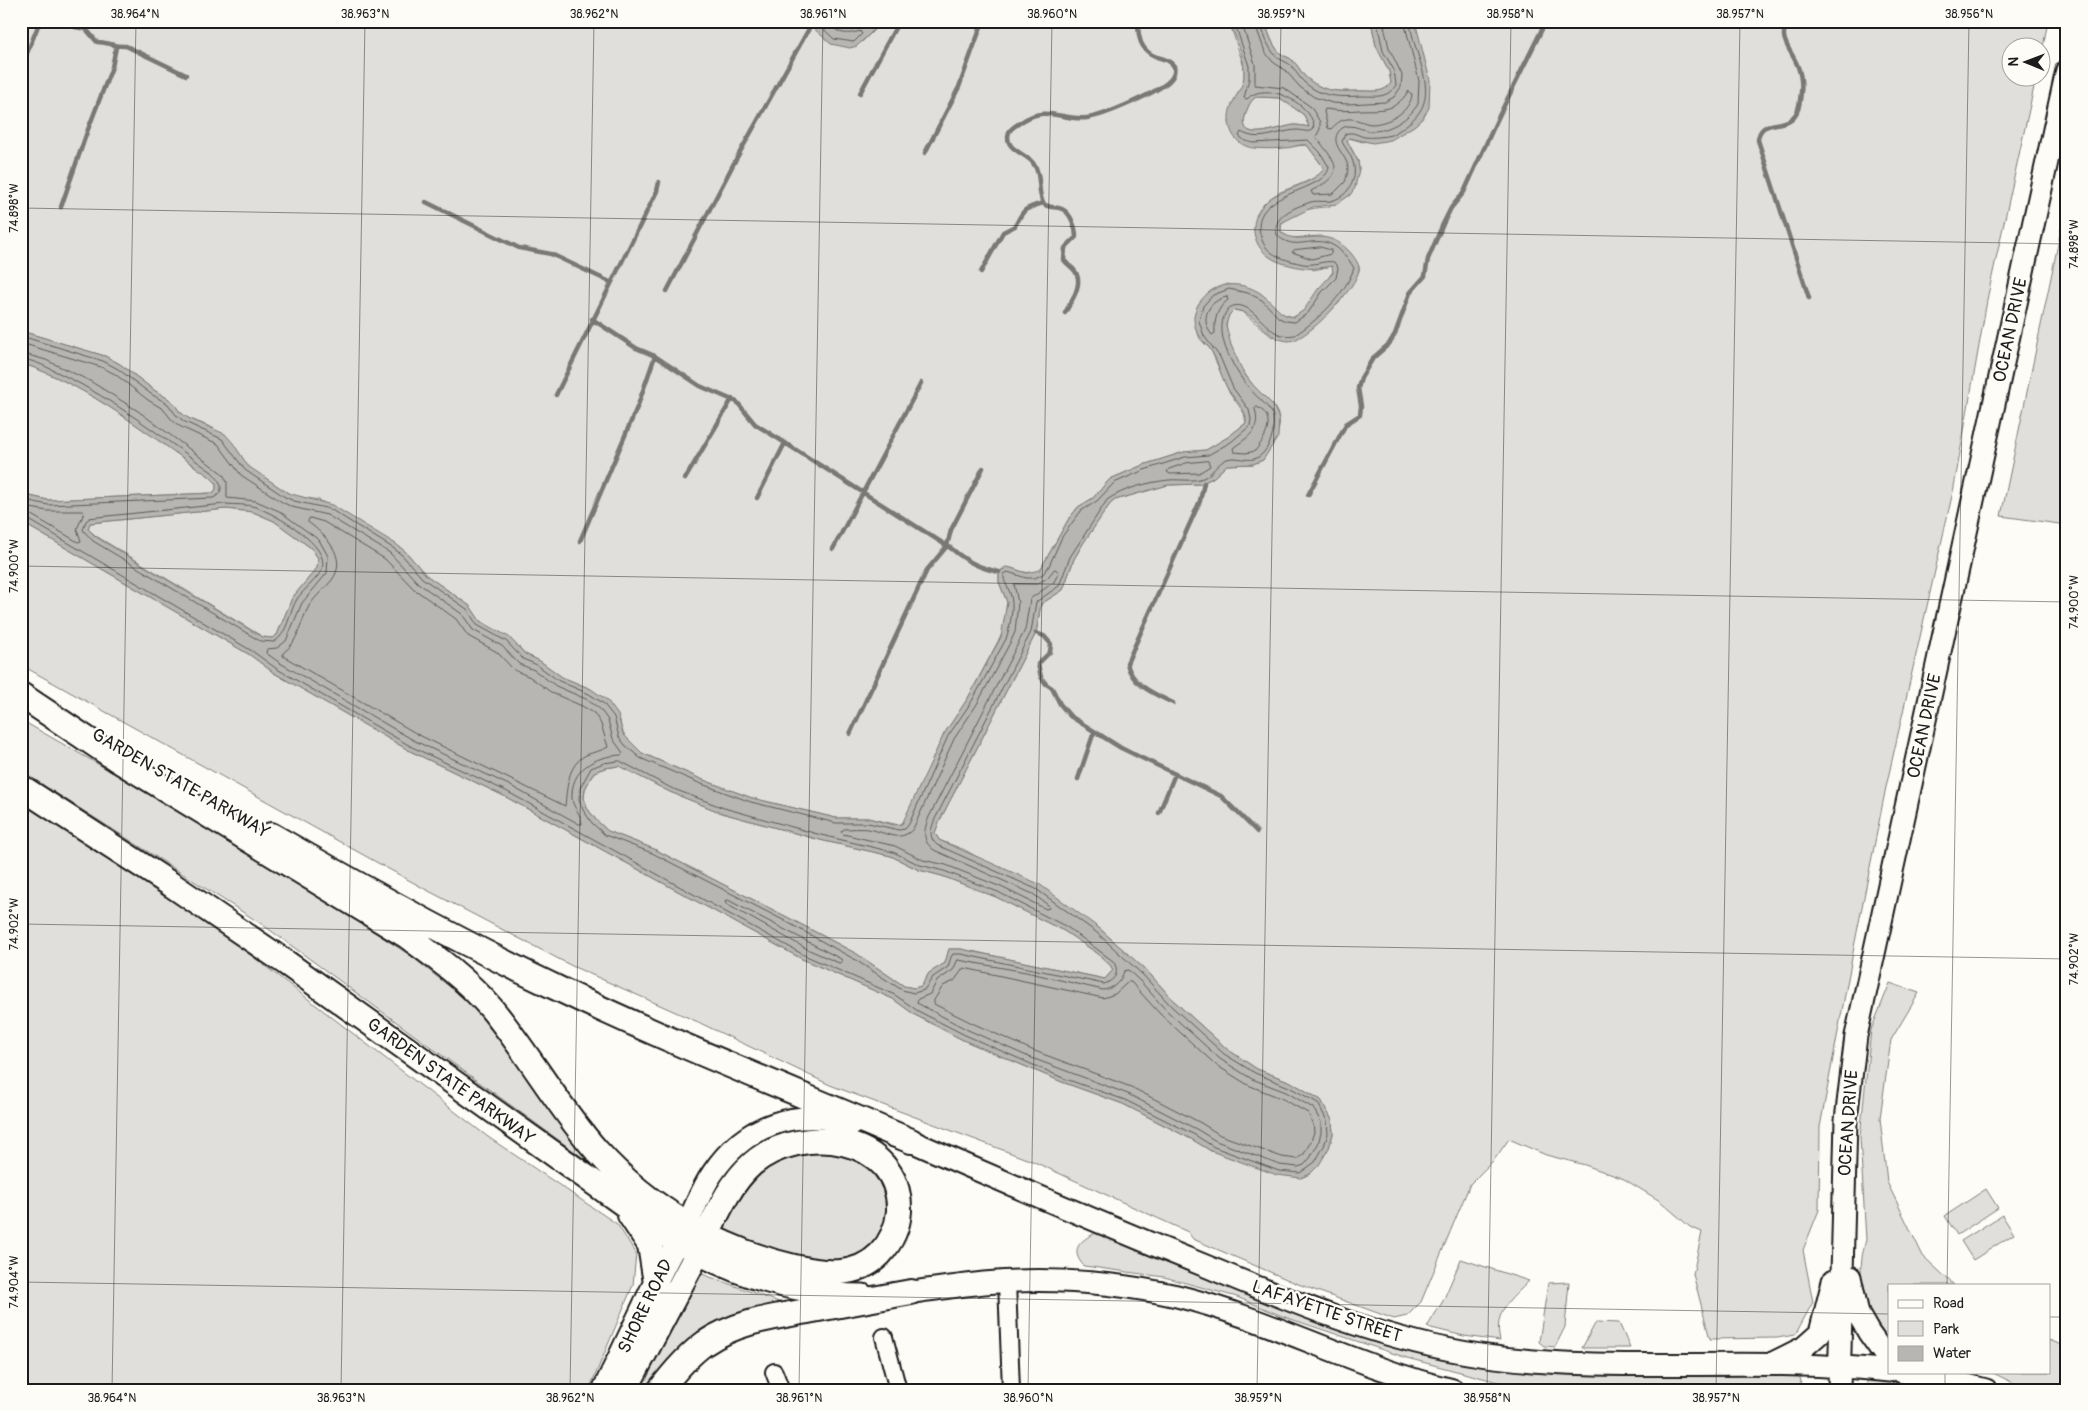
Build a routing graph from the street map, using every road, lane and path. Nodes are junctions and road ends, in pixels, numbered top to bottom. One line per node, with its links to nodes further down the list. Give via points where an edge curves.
1 (2067, 70): 7 (main road, OCEAN DRIVE, via 1856,1036 1846,1120)
2 (21, 694): 4 (highway, GARDEN STATE PARKWAY, via 483,952 690,1049); 6 (highway, via 118,760 406,936 452,971 491,1008 607,1162)
3 (21, 787): 5 (highway, GARDEN STATE PARKWAY, via 172,884 285,962)
4 (911, 1141): 6 (main road, LAFAYETTE STREET, via 832,1118 801,1118 770,1125 740,1143 721,1162 706,1185); 13 (main road, LAFAYETTE STREET, via 1081,1216 1289,1300 1411,1341 1473,1354 1542,1362)
5 (623, 1205): 6 (highway, GARDEN STATE PARKWAY); 9 (highway, via 650,1245)
6 (692, 1238): 6 (highway, via 744,1172 772,1151 794,1143 828,1141 860,1149 886,1167 898,1196 899,1215 892,1239 870,1262 852,1271 832,1273 788,1266); 9 (main road, SHORE ROAD); 10 (main road, GARDEN STATE PARKWAY, via 743,1274 784,1287 848,1295); 21 (highway)
7 (1842, 1245): 12 (main road, via 1858,1314); 13 (main road, via 1820,1333 1803,1348); 14 (main road, OCEAN DRIVE)
8 (1007, 1282): 10 (main road, LAFAYETTE STREET); 18 (main road, LAFAYETTE STREET, via 1094,1283 1177,1297 1222,1309); 25 (street)
9 (656, 1283): 20 (highway, SHORE ROAD)
10 (911, 1292): 22 (highway, via 771,1317 734,1328 692,1353)
11 (884, 1337): 24 (street)
12 (1888, 1360)
13 (1769, 1365): 14 (main road, LAFAYETTE STREET)
14 (1840, 1366): 15 (main road, LAFAYETTE STREET); 26 (main road, OCEAN DRIVE)
15 (1888, 1371)
16 (774, 1372): 23 (street)
17 (1913, 1374): 27 (main road)
18 (1401, 1383): 19 (main road, LAFAYETTE STREET)
19 (1447, 1389)
20 (605, 1390)
21 (625, 1390)
22 (660, 1390)
23 (781, 1390)
24 (898, 1390)
25 (1011, 1390)
26 (1839, 1390)
27 (1986, 1390)

